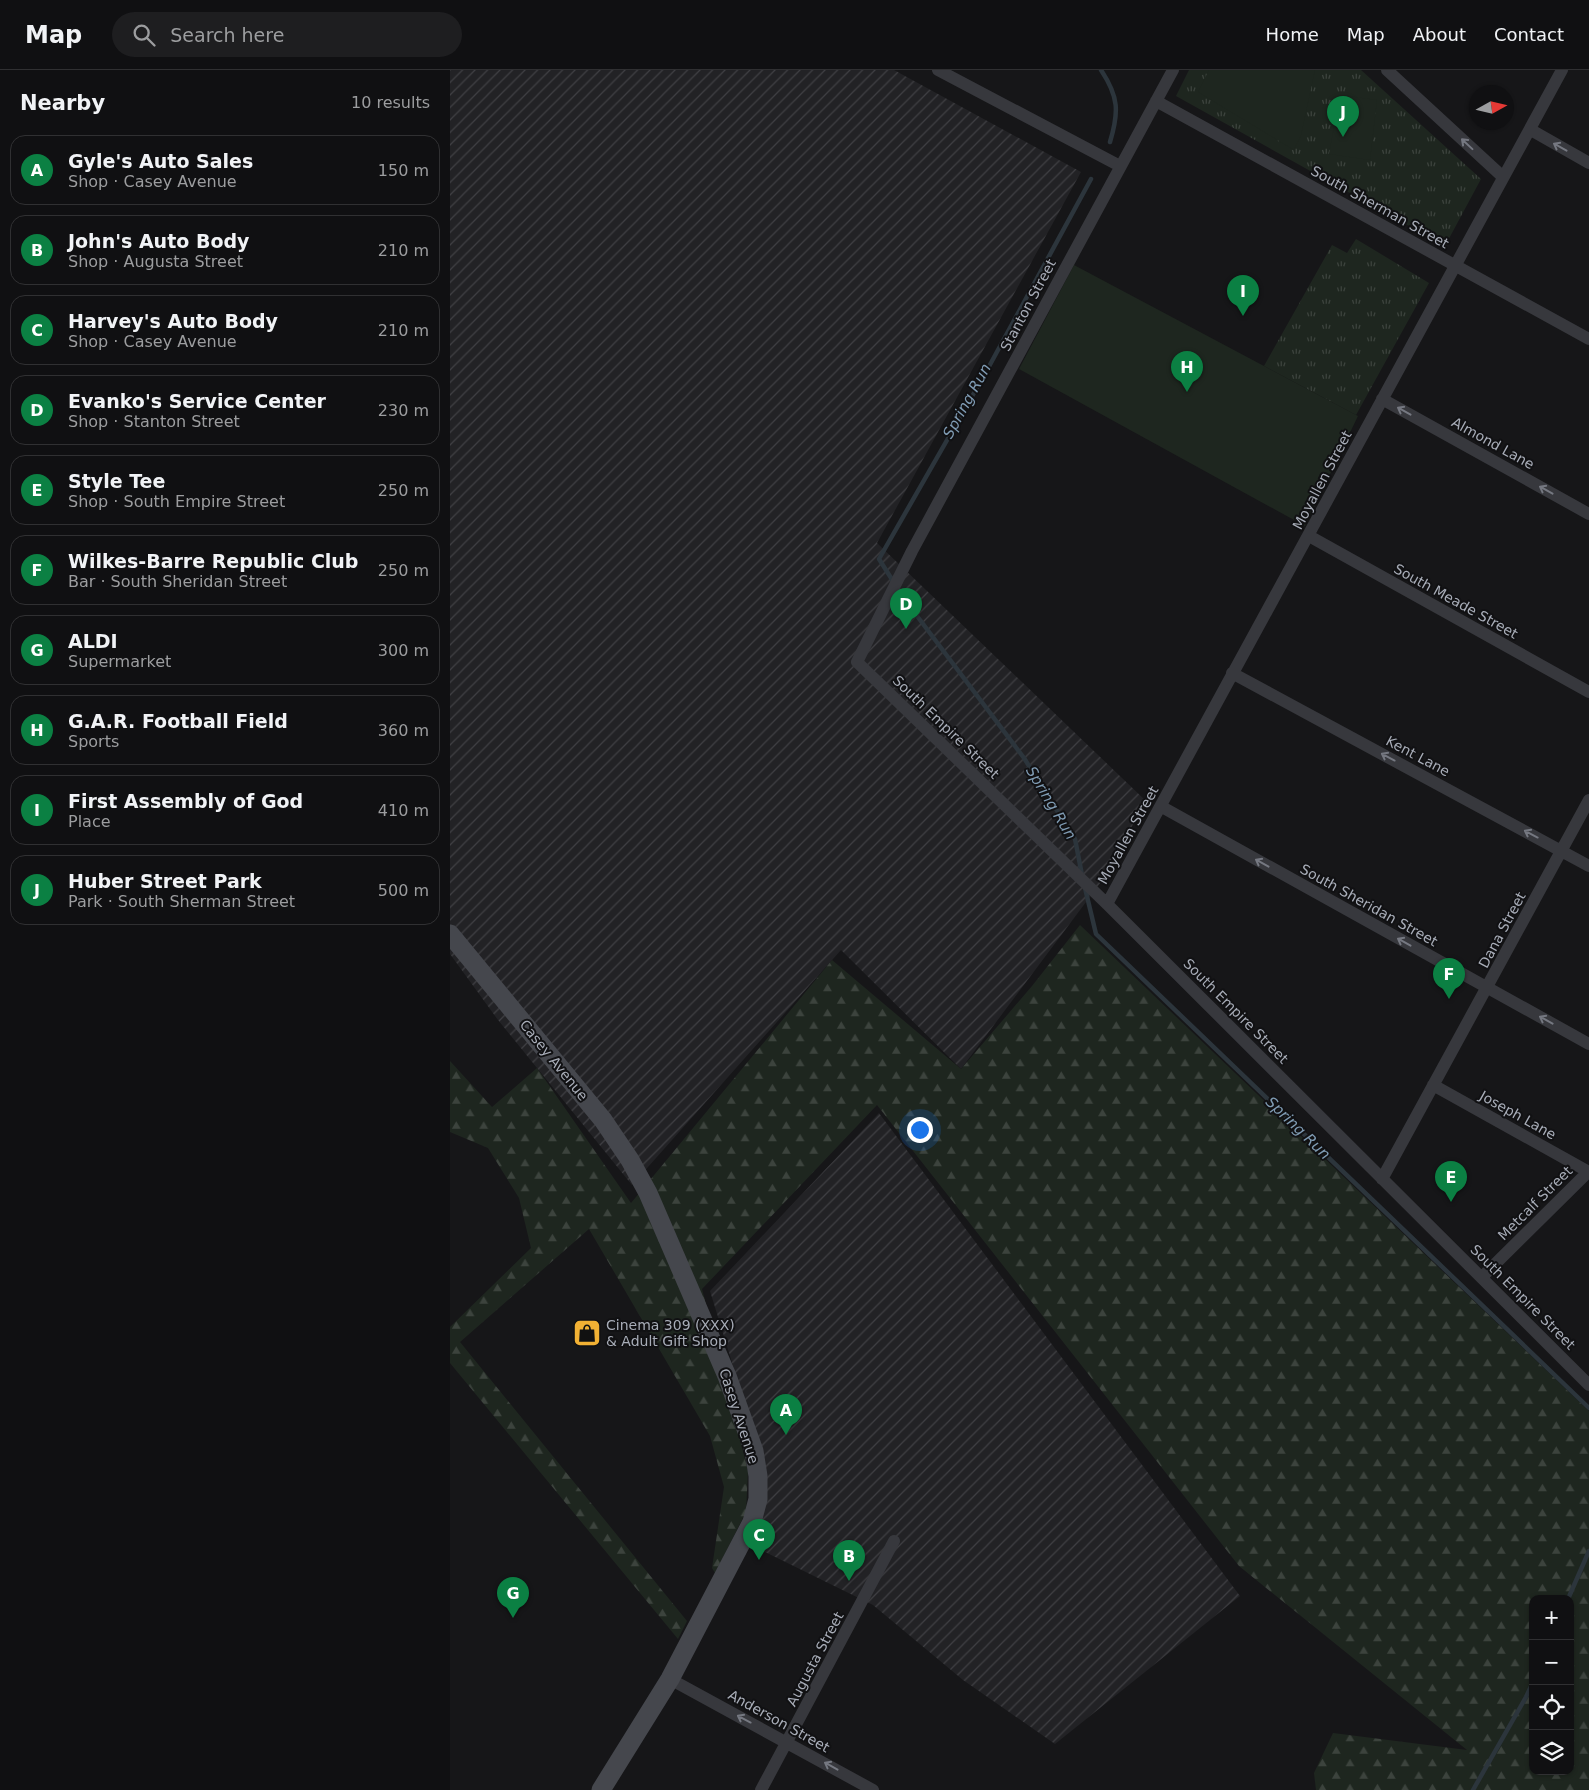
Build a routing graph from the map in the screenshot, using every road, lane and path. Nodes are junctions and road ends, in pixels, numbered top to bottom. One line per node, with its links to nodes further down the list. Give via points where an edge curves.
1 (938, 70): 8 (street)
2 (1173, 70): 5 (street, Stanton Street)
3 (1387, 70): 9 (street, one-way to 3)
4 (1562, 70): 6 (street, Moyallen Street)
5 (1156, 101): 8 (street, Stanton Street); 10 (street, South Sherman Street)
6 (1531, 130): 7 (street, one-way to 6); 9 (street, Moyallen Street)
7 (1589, 163)
8 (1120, 166): 15 (street, Stanton Street, via 900,575)
9 (1503, 177): 10 (street, Moyallen Street)
10 (1455, 266): 11 (street, South Sherman Street); 12 (street, Moyallen Street)
11 (1589, 339)
12 (1382, 399): 13 (street, Almond Lane, one-way to 12); 14 (street, Moyallen Street)
13 (1589, 514)
14 (1308, 536): 16 (street, Moyallen Street); 17 (street, South Meade Street)
15 (857, 662): 22 (street, South Empire Street)
16 (1232, 673): 19 (street, Moyallen Street); 20 (street, Kent Lane, one-way to 16)
17 (1589, 692)
18 (1589, 800): 20 (street, Dana Street)
19 (1162, 807): 22 (street, Moyallen Street); 24 (street, South Sheridan Street, one-way to 19)
20 (1562, 851): 21 (street, Kent Lane); 24 (street, Dana Street)
21 (1589, 866)
22 (1107, 904): 28 (street, South Empire Street)
23 (450, 934): 32 (street, Casey Avenue, via 603,1120 630,1160 727,1376 754,1451 758,1499 752,1522)
24 (1488, 988): 25 (street, South Sheridan Street, one-way to 24); 26 (street, Dana Street)
25 (1589, 1044)
26 (1433, 1085): 27 (street, Joseph Lane); 28 (street, Dana Street)
27 (1589, 1172): 29 (street, Metcalf Street)
28 (1382, 1179): 29 (street, South Empire Street)
29 (1482, 1277): 30 (street, South Empire Street)
30 (1589, 1385)
31 (894, 1541): 33 (street, Augusta Street)
32 (670, 1679): 33 (street, Anderson Street, one-way to 32); 34 (street, Casey Avenue)
33 (787, 1742): 35 (street, Augusta Street); 36 (street, Anderson Street, one-way to 33)
34 (601, 1790)
35 (761, 1790)
36 (873, 1790)

